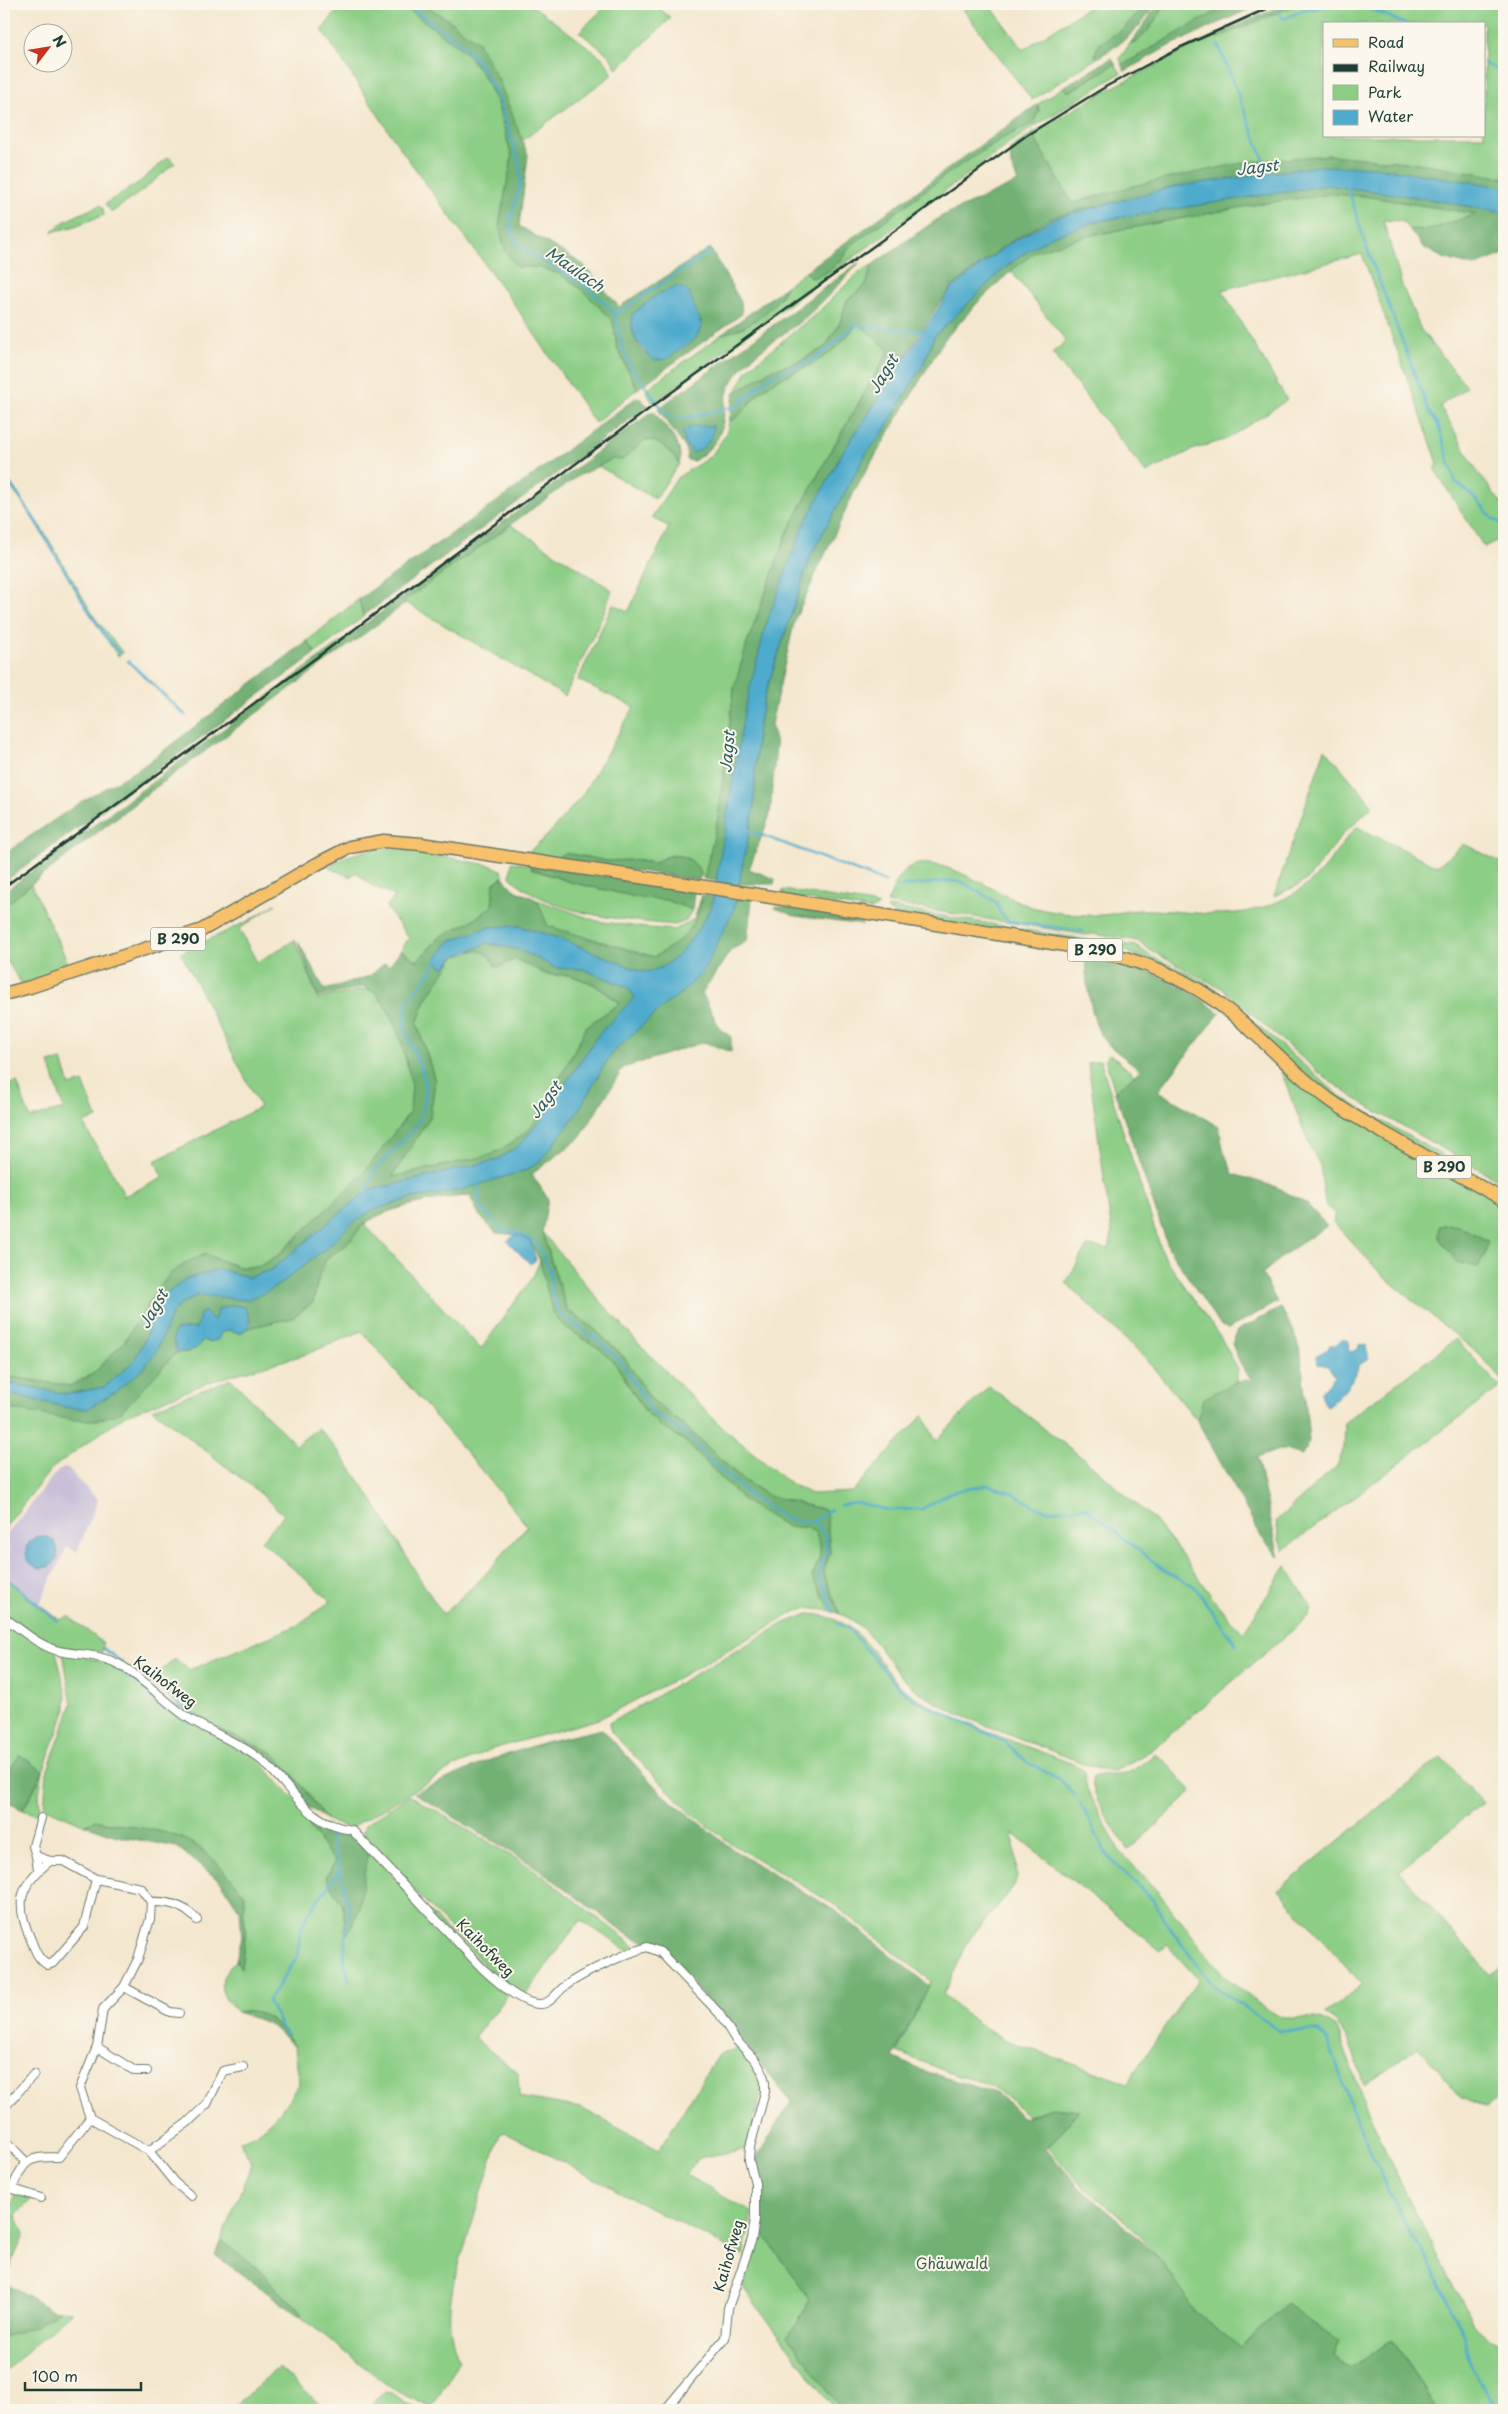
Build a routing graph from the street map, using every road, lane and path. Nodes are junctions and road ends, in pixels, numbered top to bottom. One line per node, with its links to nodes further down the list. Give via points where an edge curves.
1 (4, 994): 2 (main road, B 290, via 202,930 339,852 365,844 397,841 752,894 1083,948 1145,963 1187,982 1214,1000 1345,1111)
2 (1504, 1200)
3 (4, 1617): 26 (street, Kaihofweg, via 58,1651 115,1662 185,1716 253,1754 277,1773 310,1812 330,1826 352,1830 482,1968 514,1994 538,2005 545,2004 573,1981 647,1948 660,1952 718,2013 762,2070 765,2082 749,2160 755,2184 755,2219 752,2239 728,2308 725,2338)
4 (40, 1818): 5 (street, via 33,1846)
5 (36, 1856): 6 (street); 7 (street)
6 (50, 1861): 7 (street); 8 (street, via 63,1860)
7 (38, 1870): 8 (street, via 25,1886 20,1904 26,1930 41,1962 48,1965 54,1963 84,1927)
8 (96, 1880): 9 (street, via 141,1888)
9 (151, 1902): 10 (street, via 163,1901 188,1910); 11 (street, via 150,1919 138,1959)
10 (197, 1920)
11 (124, 1987): 12 (street, via 170,2012); 13 (street, via 103,2009)
12 (179, 2013)
13 (96, 2047): 15 (street, via 135,2071); 18 (street, via 80,2088)
14 (242, 2067): 20 (street, via 224,2071 206,2104 187,2123)
15 (147, 2071)
16 (34, 2074): 17 (street)
17 (4, 2108)
18 (90, 2118): 20 (street); 21 (street, via 60,2157 35,2157)
19 (4, 2139): 21 (street)
20 (149, 2151): 24 (street, via 174,2182)
21 (27, 2163): 23 (street)
22 (4, 2186): 23 (street)
23 (12, 2189): 25 (street)
24 (191, 2196)
25 (40, 2198)
26 (665, 2410)

